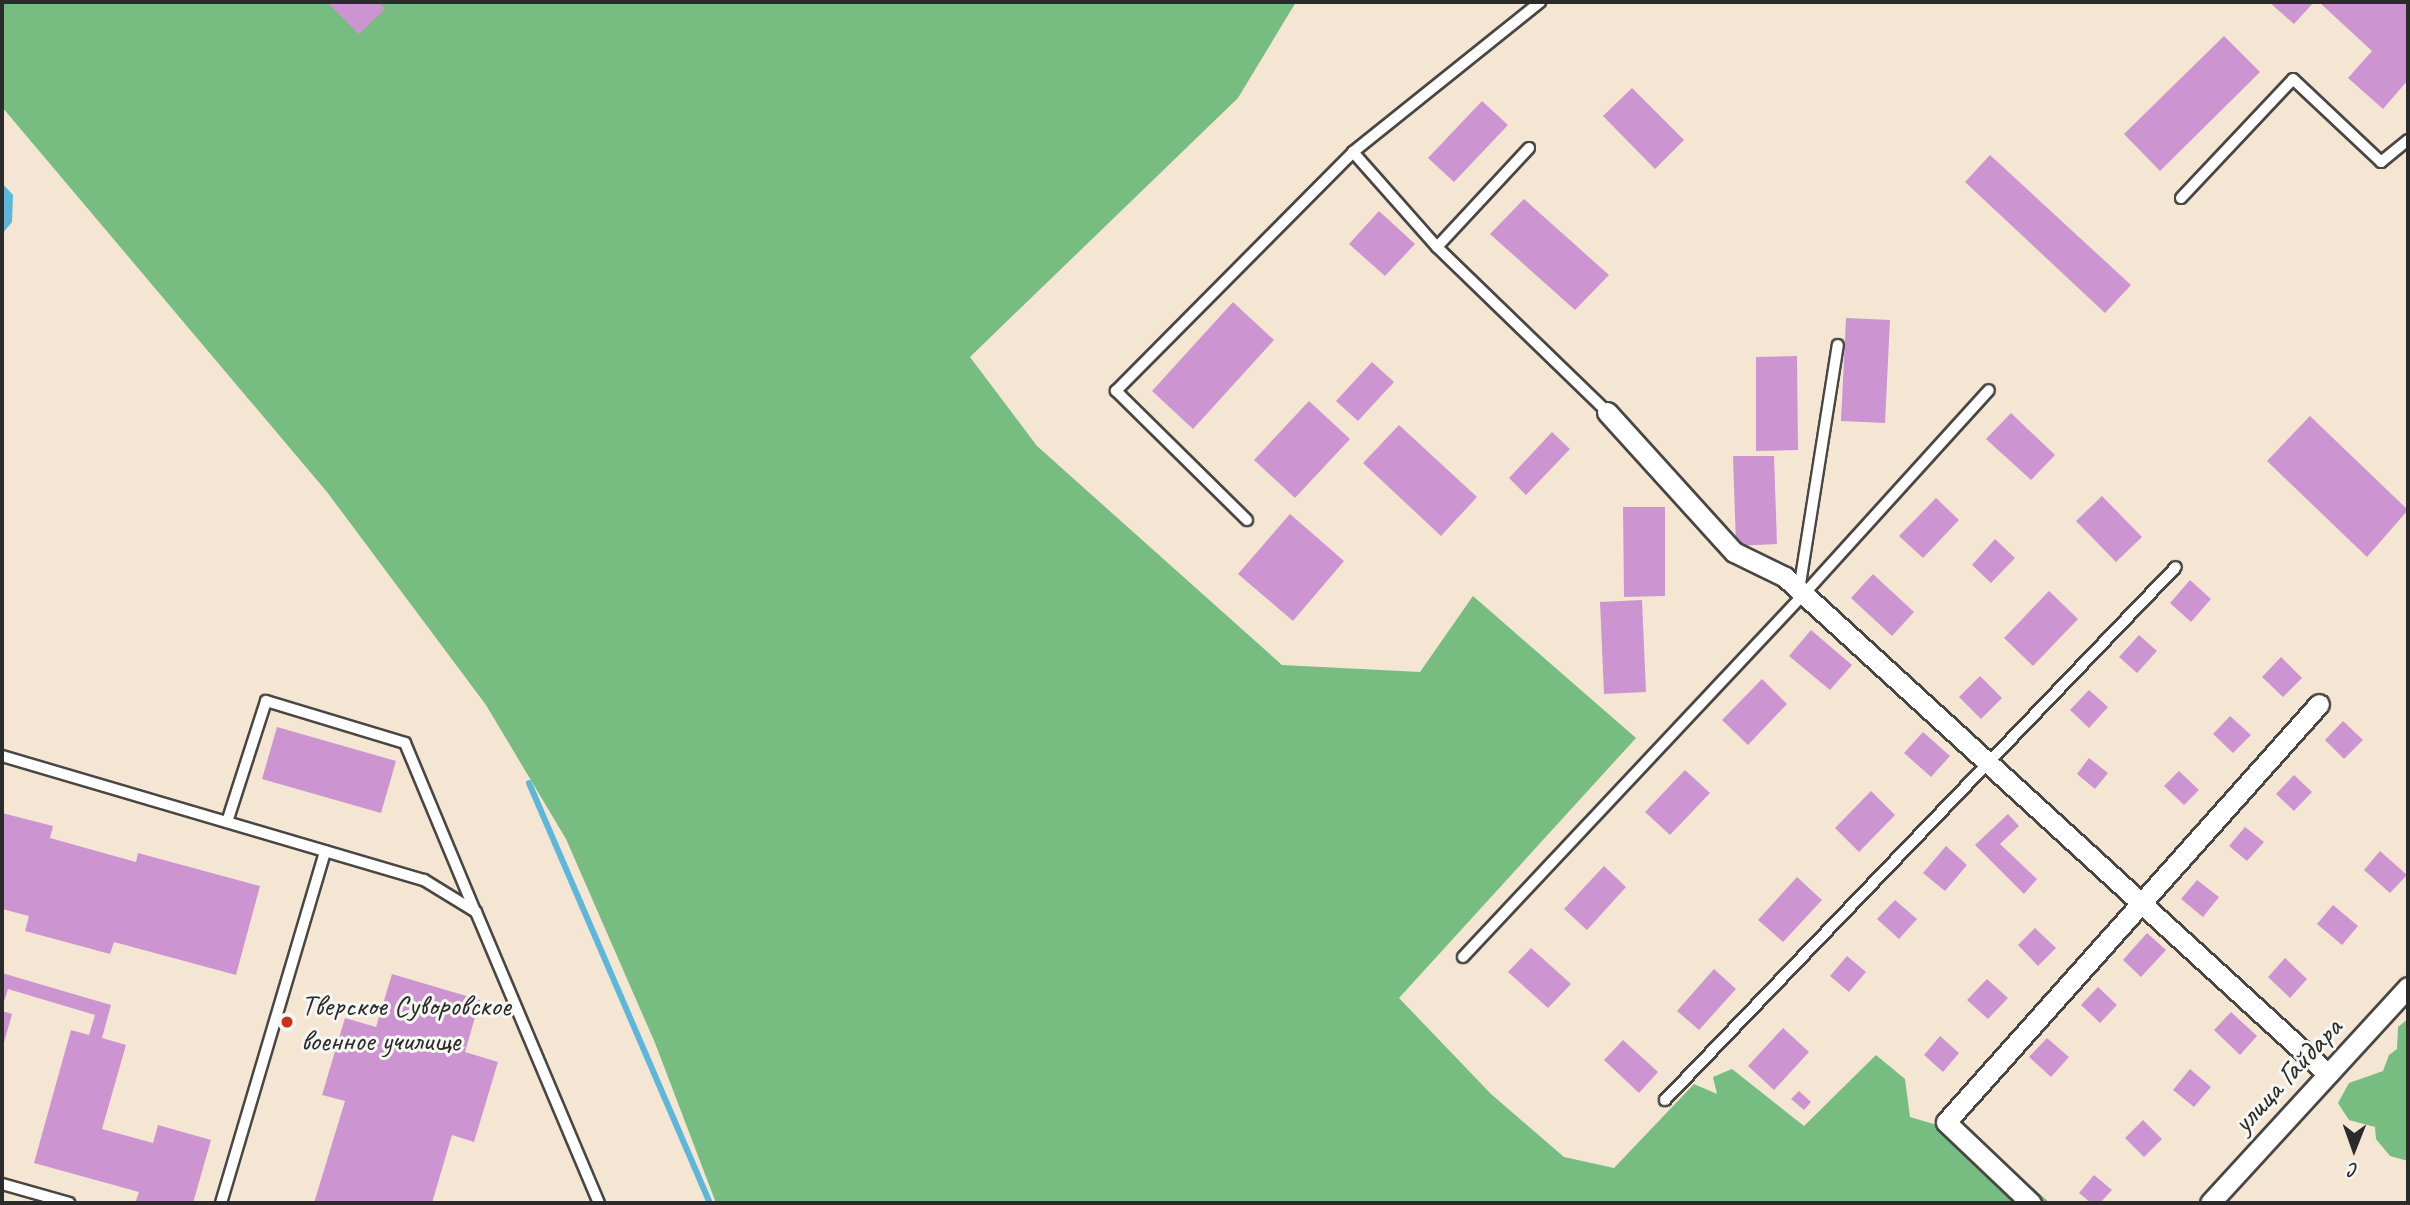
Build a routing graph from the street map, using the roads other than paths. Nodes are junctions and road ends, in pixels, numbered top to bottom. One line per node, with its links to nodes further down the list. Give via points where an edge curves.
1 (1540, 2): 4 (lane)
2 (2408, 140): 5 (lane, via 2381,162 2293,79)
3 (1529, 148): 6 (lane)
4 (1353, 152): 6 (lane); 10 (lane, via 1116,391)
5 (2181, 198)
6 (1437, 247): 9 (lane)
7 (1838, 345): 12 (lane)
8 (1989, 390): 12 (lane)
9 (1607, 412): 12 (street, via 1734,552 1785,577)
10 (1247, 520)
11 (2176, 567): 15 (lane)
12 (1802, 592): 15 (street); 20 (lane)
13 (2319, 705): 18 (street)
14 (2, 756): 16 (lane)
15 (1988, 758): 18 (street); 23 (lane)
16 (227, 822): 17 (lane); 19 (lane, via 266,701 405,743)
17 (325, 851): 19 (lane, via 424,880); 26 (lane)
18 (2143, 902): 22 (street); 28 (street, via 1947,1122)
19 (476, 912): 27 (lane)
20 (1463, 957)
21 (2408, 987): 22 (street, улица Гайдара)
22 (2328, 1074): 29 (street, улица Гайдара)
23 (1665, 1100)
24 (2, 1184): 25 (lane)
25 (69, 1203)
26 (221, 1203)
27 (599, 1203)
28 (2031, 1203)
29 (2210, 1203)

